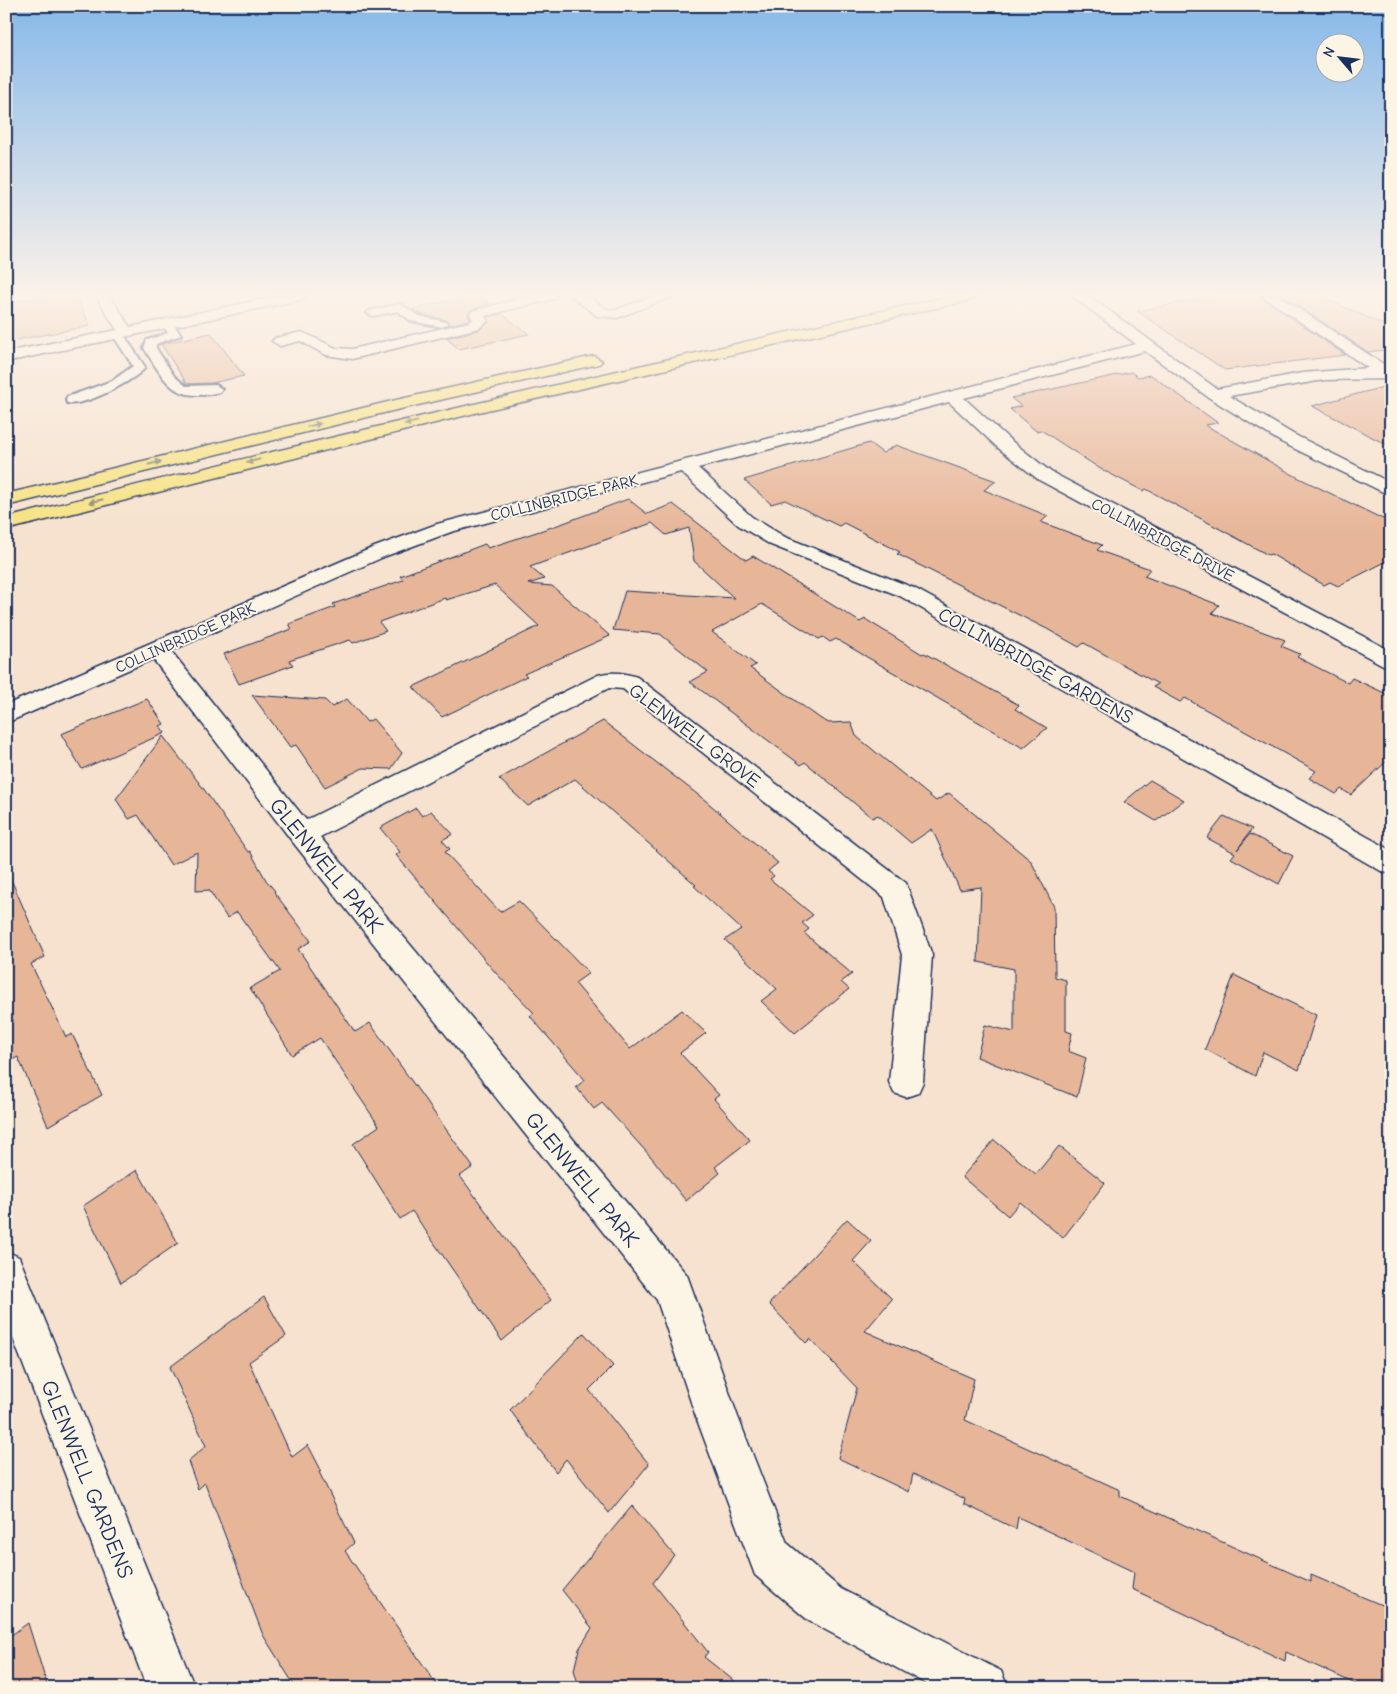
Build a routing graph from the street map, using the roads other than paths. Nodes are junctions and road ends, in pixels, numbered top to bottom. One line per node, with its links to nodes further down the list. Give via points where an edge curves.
1 (131, 375): 11 (lane, via 105,390)
2 (168, 375): 8 (lane, via 184,392)
3 (530, 375): 14 (highway, one-way to 3)
4 (620, 375): 15 (highway, one-way to 15, via 296,450)
5 (1033, 375): 10 (street, COLLINBRIDGE PARK)
6 (1187, 375): 9 (street)
7 (1332, 375): 9 (street)
8 (216, 389)
9 (1214, 394): 13 (street, via 1287,438)
10 (952, 396): 12 (street, COLLINBRIDGE PARK); 17 (street, COLLINBRIDGE DRIVE, via 1045,476)
11 (72, 400)
12 (685, 466): 16 (street, COLLINBRIDGE PARK, via 444,528 379,552); 20 (street, COLLINBRIDGE GARDENS, via 745,521 778,541 907,592)
13 (1391, 490)
14 (6, 500)
15 (6, 524)
16 (157, 649): 18 (street, COLLINBRIDGE PARK); 19 (street, GLENWELL PARK)
17 (1391, 660)
18 (6, 716)
19 (302, 834): 21 (street, GLENWELL GROVE, via 606,680 629,682 896,891 917,955); 24 (street, GLENWELL PARK, via 673,1289 771,1559 825,1605)
20 (1391, 864)
21 (906, 1082)
22 (6, 1270): 23 (street, GLENWELL GARDENS)
23 (172, 1688)
24 (984, 1688)

